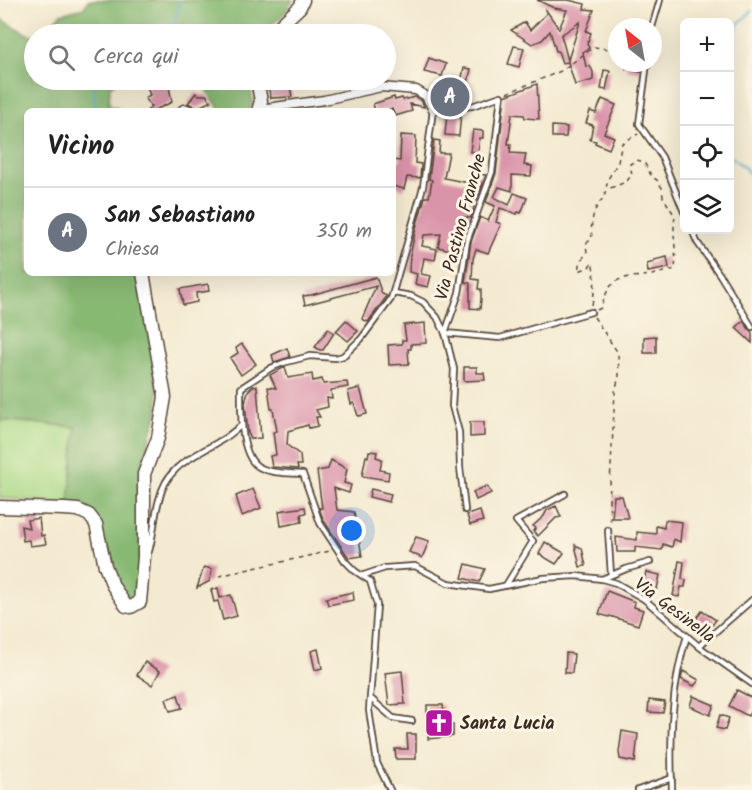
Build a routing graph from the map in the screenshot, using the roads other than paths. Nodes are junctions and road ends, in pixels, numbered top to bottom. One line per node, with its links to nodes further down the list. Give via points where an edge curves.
1 (303, 0): 4 (main road)
2 (660, 0): 3 (lane)
3 (655, 18)
4 (282, 24)
5 (645, 72): 12 (lane, via 639,124 662,157)
6 (396, 88): 11 (street, via 416,90 426,96)
7 (259, 90): 9 (main road)
8 (368, 90): 10 (street)
9 (259, 108)
10 (272, 108)
11 (433, 110): 15 (lane, via 423,187); 18 (lane, Via Pastino Franche, via 472,106 501,96 492,172 467,241 459,293)
12 (680, 202)
13 (694, 234): 17 (lane)
14 (144, 276): 25 (main road, via 165,397 158,438 144,474)
15 (394, 293): 18 (lane, Via Pastino Franche, via 423,302); 19 (lane, via 361,339 343,356 310,356 283,363 241,388)
16 (591, 312): 18 (lane, via 501,338)
17 (752, 327)
18 (445, 333): 22 (lane, via 454,369 452,406 459,432)
19 (242, 425): 25 (lane, via 188,458 168,476); 26 (lane, via 251,461 269,471 303,474 320,524 355,571)
20 (565, 494): 29 (lane, via 516,521 533,542)
21 (0, 507): 25 (main road, via 64,508 89,515 96,524 112,586 126,606 135,605)
22 (465, 510)
23 (608, 530): 27 (lane)
24 (650, 562): 27 (lane)
25 (142, 574)
26 (364, 575): 29 (lane, Via Gesinella, via 385,568 415,566 448,583 489,589); 34 (lane, via 370,581 376,605)
27 (611, 575): 28 (lane)
28 (602, 579): 29 (lane, Via Gesinella, via 543,578); 31 (lane, Via Gesinella, via 644,599)
29 (506, 585)
30 (752, 600): 32 (lane)
31 (687, 636): 32 (lane, Via Gesinella); 36 (lane, via 679,660 671,728)
32 (699, 646): 33 (lane, Via Gesinella)
33 (752, 684)
34 (369, 698): 35 (lane, via 393,718); 37 (lane, via 377,763)
35 (412, 721)
36 (672, 778): 38 (lane); 39 (lane)
37 (390, 790)
38 (638, 790)
39 (672, 790)

